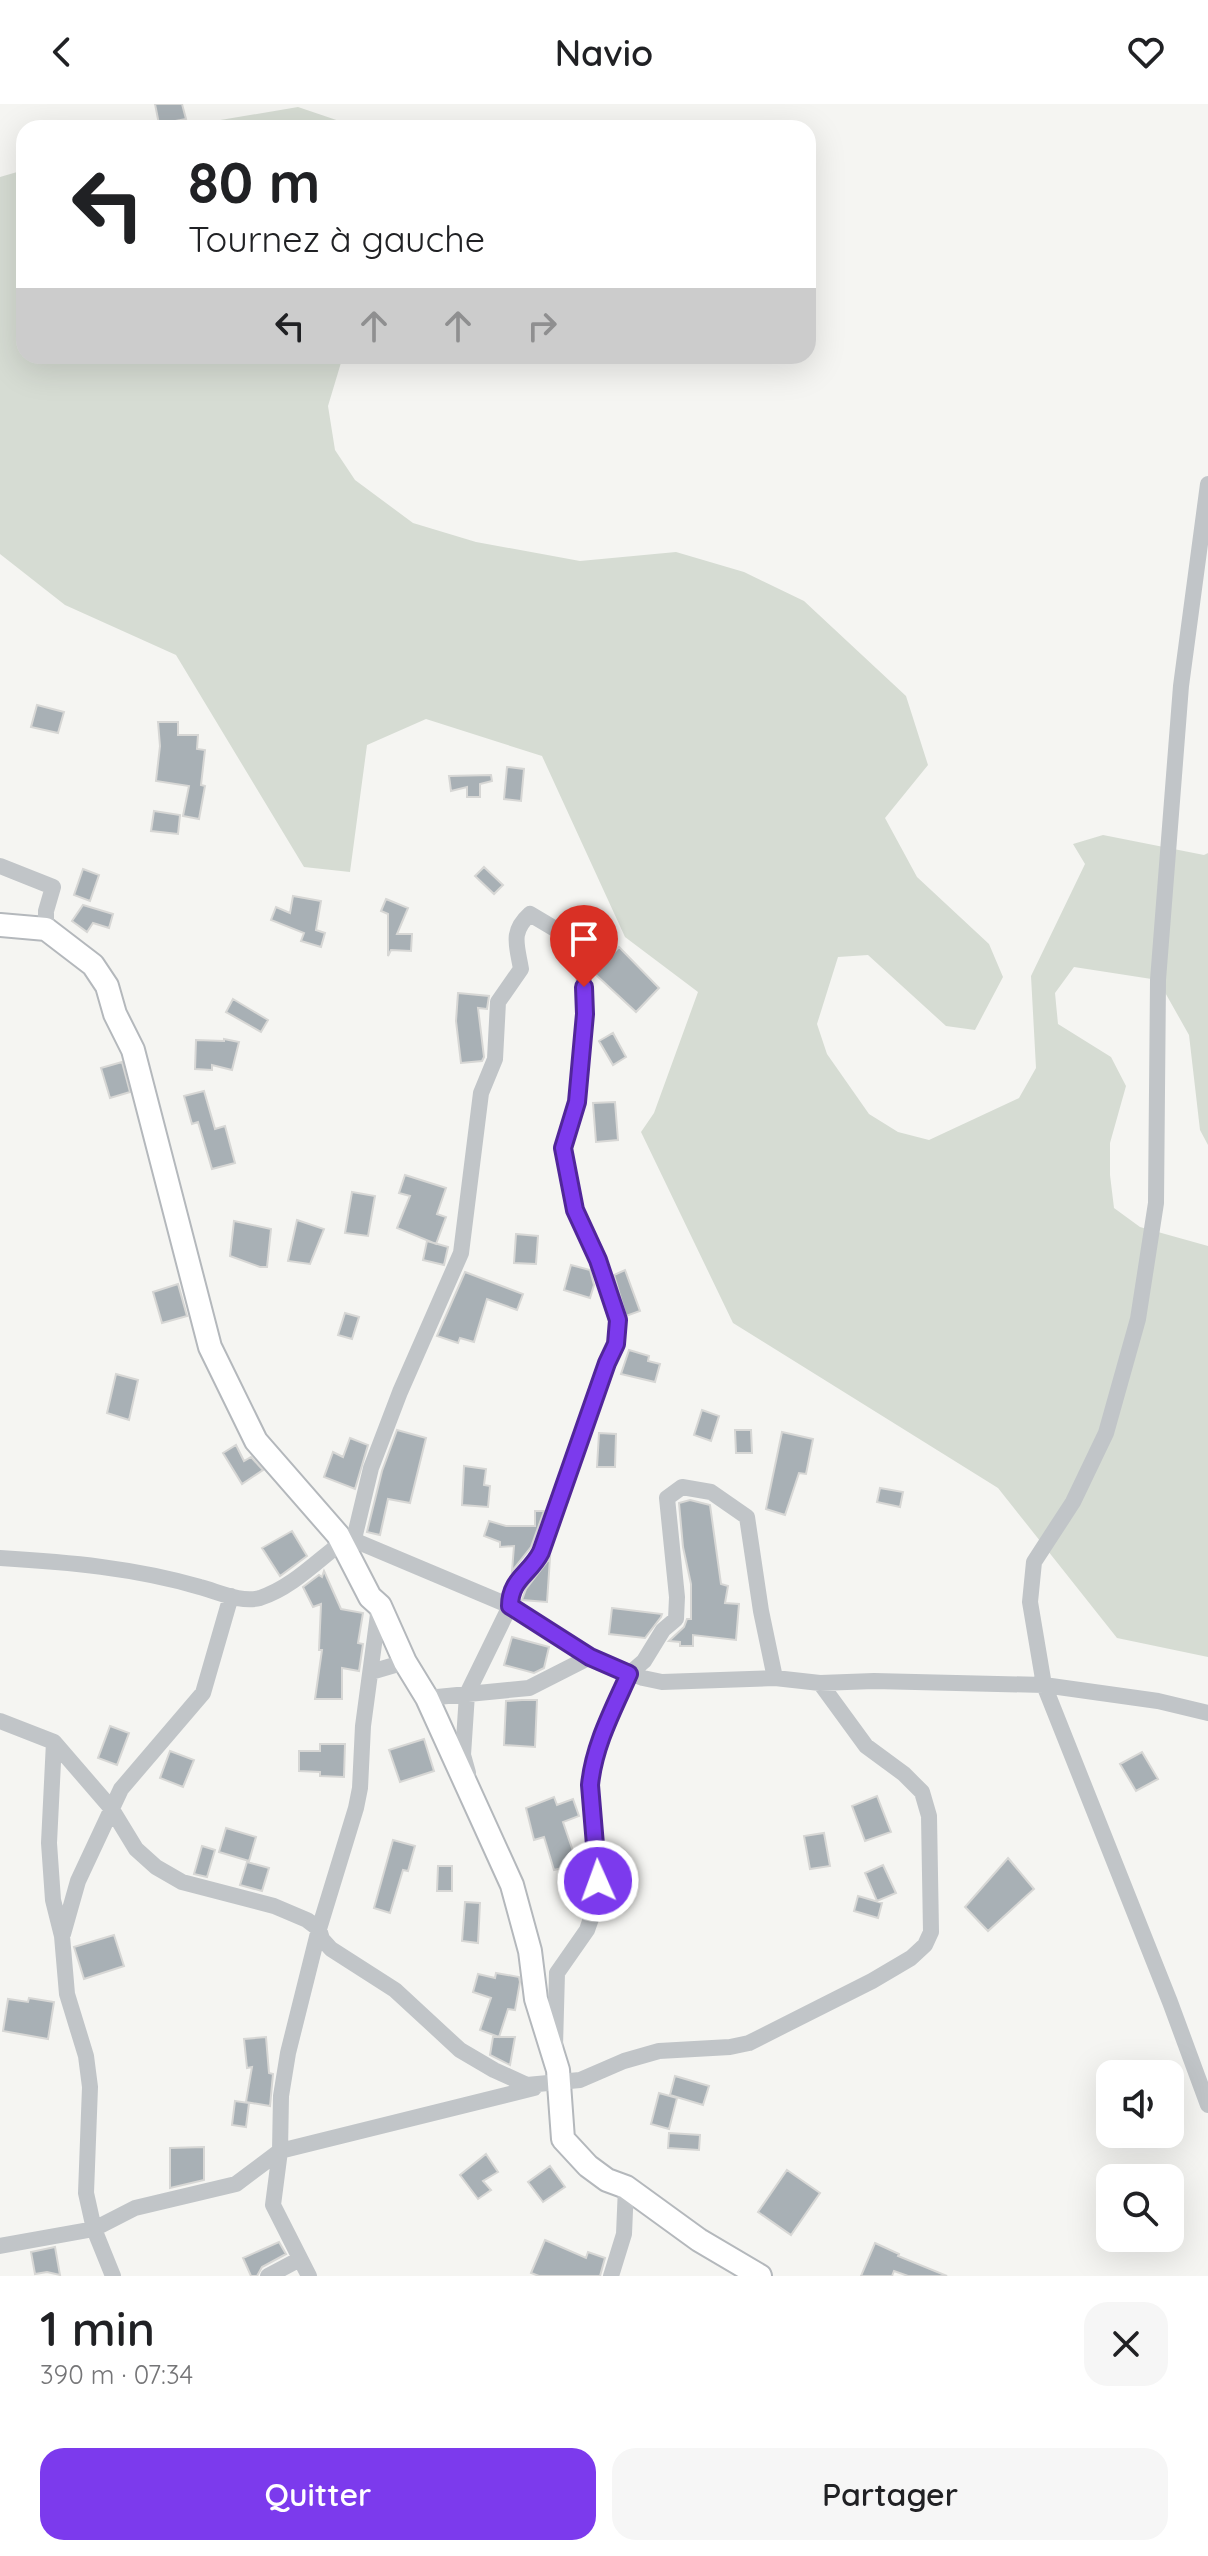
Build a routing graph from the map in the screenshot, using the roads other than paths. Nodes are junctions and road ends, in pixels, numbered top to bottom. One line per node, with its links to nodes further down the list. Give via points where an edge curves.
1 (1208, 484): 16 (street, via 1181,686 1158,980 1156,1203 1138,1319 1106,1433 1073,1502 1034,1562 1030,1602)
2 (0, 866): 4 (street, via 53,887)
3 (0, 925): 4 (main road)
4 (46, 929): 5 (main road, via 93,965 133,1050 210,1347 229,1387 256,1441)
5 (344, 1539): 7 (street, via 290,1583 248,1600); 8 (main road, via 370,1597); 9 (street); 9 (street, via 461,1253 481,1093 495,1059 498,1002 521,969 516,939 519,924 530,914 567,936 583,960 585,1014 577,1102 563,1148 575,1210 598,1260 619,1330 541,1552 517,1580)
6 (0, 1558): 7 (street, via 90,1563)
7 (231, 1596): 23 (street, via 199,1701 129,1779)
8 (380, 1606): 11 (main road); 12 (street)
9 (510, 1606): 10 (street); 17 (street)
10 (590, 1657): 13 (street); 17 (street, via 529,1688)
11 (405, 1662): 12 (street); 18 (main road)
12 (371, 1672): 24 (street, via 358,1798)
13 (629, 1674): 14 (street, via 662,1682); 14 (street, via 676,1619 667,1498 682,1487 711,1492 747,1517); 26 (street, via 591,1770 595,1907 587,1930 557,1973 553,2053)
14 (775, 1678): 15 (street)
15 (820, 1683): 16 (street); 26 (street, via 866,1746 922,1792 929,1816 931,1881 931,1932 925,1945 872,1981 749,2043 659,2051 580,2080)
16 (1044, 1685): 19 (street); 27 (street)
17 (467, 1694): 18 (street); 22 (street, via 463,1755)
18 (427, 1698): 22 (main road)
19 (1208, 1713)
20 (0, 1721): 21 (street)
21 (54, 1742): 23 (street); 25 (street, via 49,1843)
22 (477, 1807): 26 (main road, via 519,1907 536,1999)
23 (111, 1808): 24 (street, via 136,1849 156,1867 182,1882 274,1906); 25 (street, via 78,1881)
24 (319, 1929): 26 (street, via 331,1949 395,1990 460,2050 527,2085); 28 (street, via 288,2053)
25 (62, 1936): 30 (street, via 67,1994 90,2087 85,2184)
26 (558, 2076): 28 (street); 29 (main road, via 563,2139 588,2166)
27 (1208, 2105)
28 (280, 2151): 30 (street, via 236,2184 135,2208); 32 (street, via 273,2205)
29 (626, 2187): 36 (street, via 624,2234); 37 (main road)
30 (94, 2229): 31 (street); 33 (street)
31 (0, 2246)
32 (300, 2259): 34 (street); 35 (street)
33 (113, 2276)
34 (268, 2276)
35 (309, 2276)
36 (611, 2276)
37 (760, 2276)

